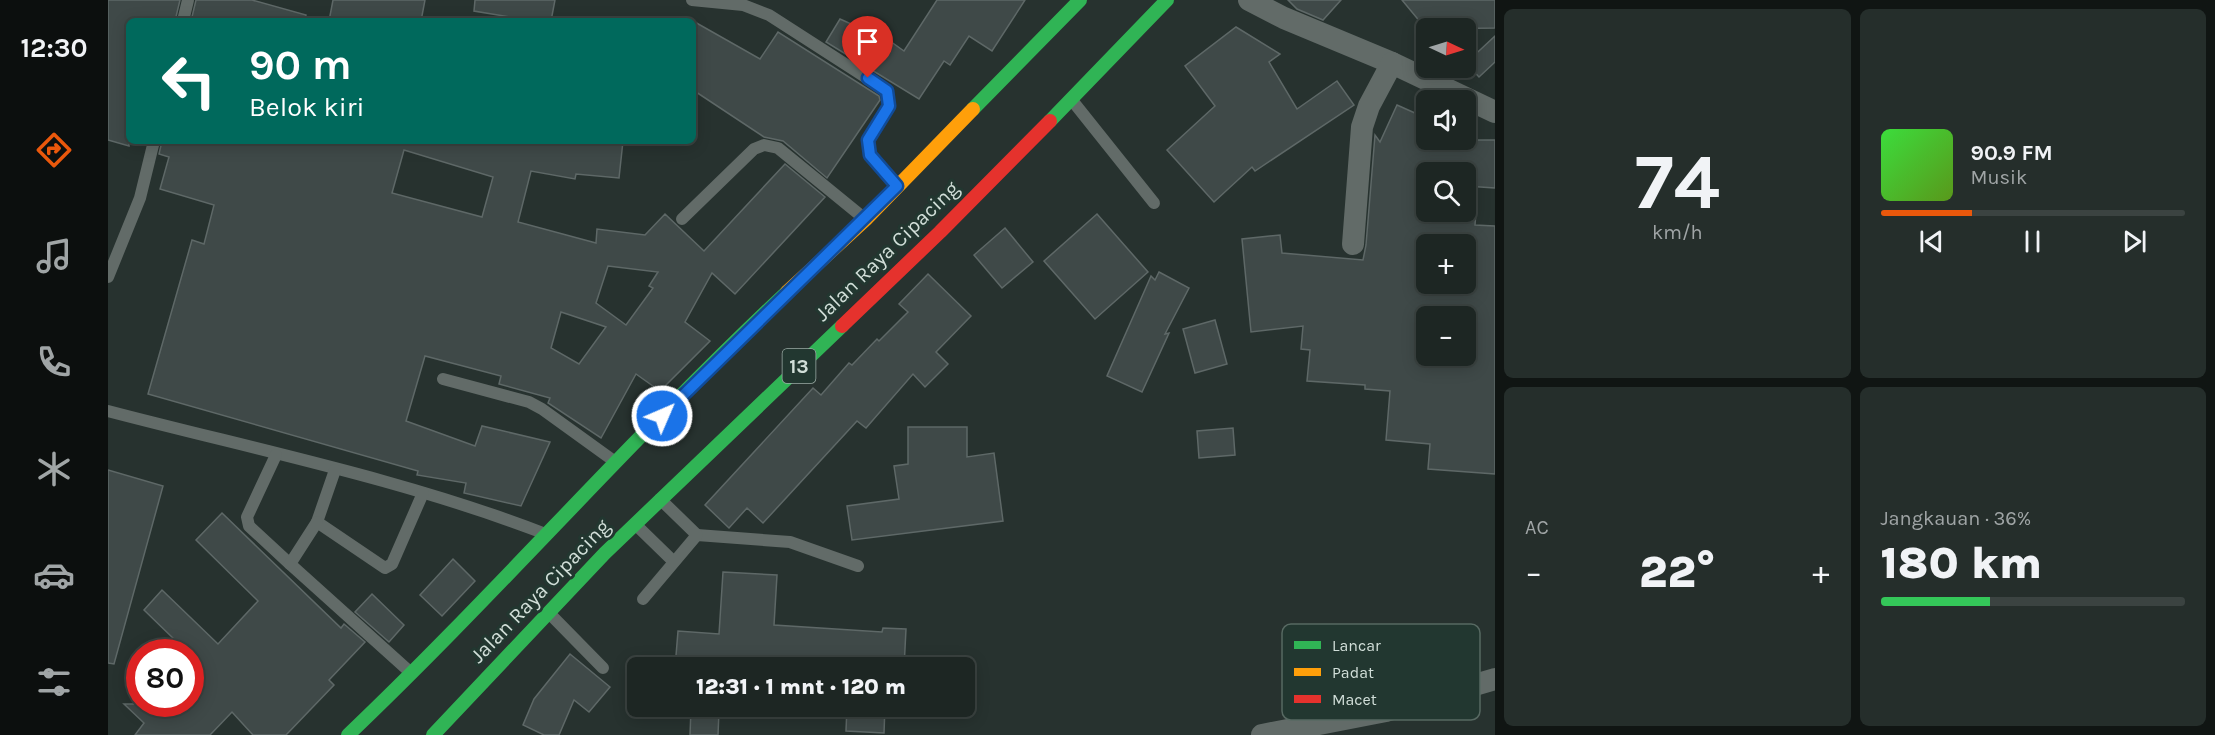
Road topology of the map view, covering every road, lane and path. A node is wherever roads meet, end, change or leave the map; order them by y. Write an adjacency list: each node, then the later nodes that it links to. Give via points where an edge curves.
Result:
1 (188, 0): 6 (lane)
2 (692, 0): 11 (lane, via 743,5 769,15 887,91 889,106 868,140 870,155)
3 (1080, 0): 11 (highway, Jalan Raya Cipacing)
4 (1167, 0): 8 (highway, Jalan Raya Cipacing / 13)
5 (1249, 0): 7 (street)
6 (184, 18)
7 (1392, 63): 9 (street); 15 (street, via 1362,127)
8 (1070, 98): 12 (lane); 23 (highway, Jalan Raya Cipacing / 13, via 910,261)
9 (1495, 112)
10 (153, 144): 16 (lane, via 140,198)
11 (897, 186): 14 (highway, Jalan Raya Cipacing)
12 (1154, 203)
13 (682, 219): 14 (lane, via 754,149 764,145 778,148)
14 (866, 219): 20 (highway, Jalan Raya Cipacing)
15 (1353, 244)
16 (108, 277)
17 (443, 380): 20 (lane, via 542,408)
18 (108, 411): 19 (lane)
19 (276, 455): 21 (lane); 29 (lane, via 247,517 249,526)
20 (615, 462): 26 (highway, Jalan Raya Cipacing)
21 (335, 470): 22 (lane); 24 (lane)
22 (423, 493): 24 (lane, via 389,567); 26 (lane)
23 (659, 498): 25 (highway, Jalan Raya Cipacing / 13); 27 (lane)
24 (317, 522): 29 (lane)
25 (635, 524): 28 (lane); 32 (highway, Jalan Raya Cipacing / 13)
26 (547, 535): 34 (highway, Jalan Raya Cipacing)
27 (697, 535): 28 (lane); 30 (lane, via 790,542)
28 (673, 561): 31 (lane)
29 (290, 564): 34 (lane)
30 (858, 566)
31 (644, 599)
32 (547, 610): 33 (lane); 39 (highway, Jalan Raya Cipacing / 13)
33 (603, 668)
34 (412, 674): 38 (highway, Jalan Raya Cipacing)
35 (1495, 679): 36 (street)
36 (1480, 683)
37 (1340, 720): 40 (street)
38 (348, 735)
39 (433, 735)
40 (1262, 735)

